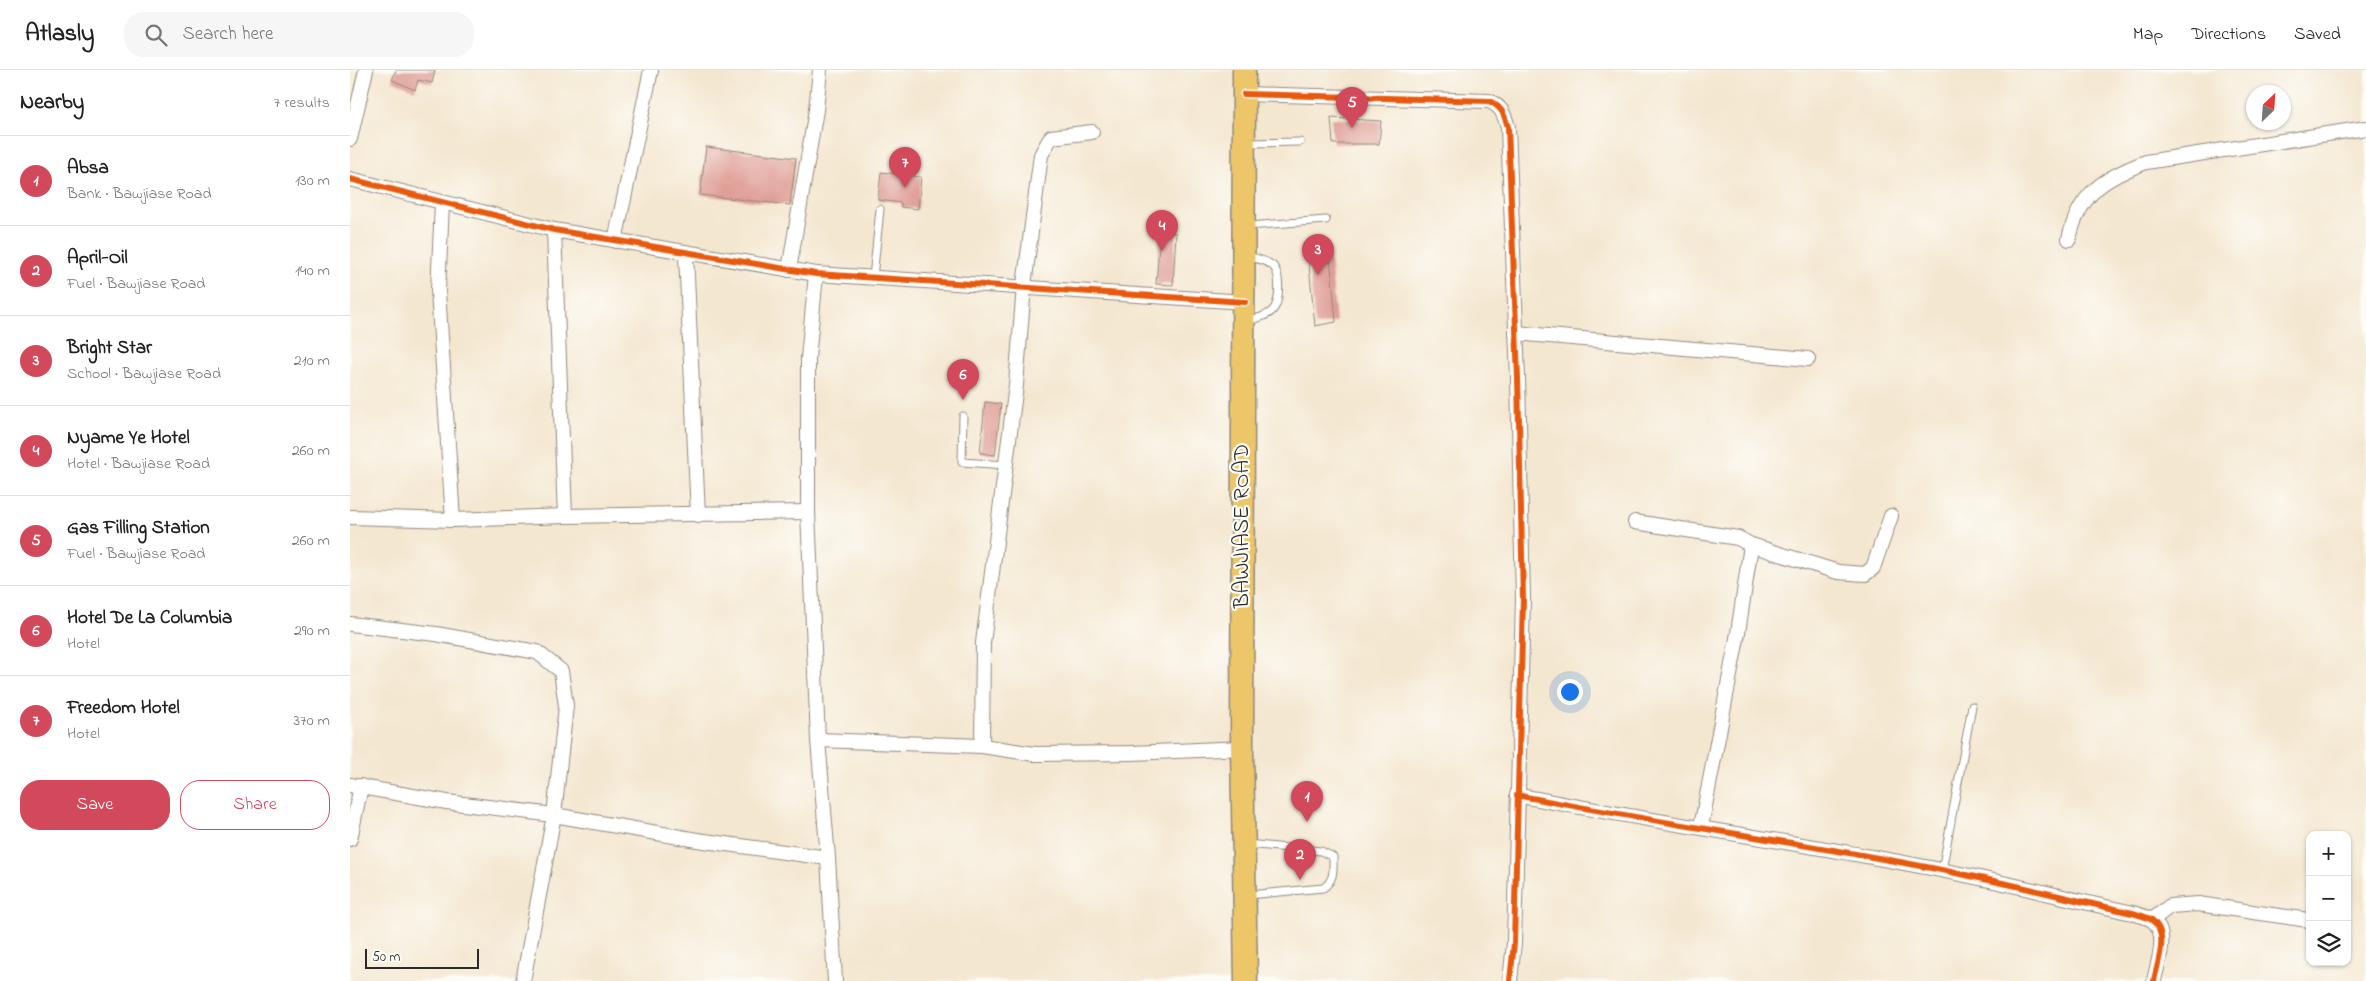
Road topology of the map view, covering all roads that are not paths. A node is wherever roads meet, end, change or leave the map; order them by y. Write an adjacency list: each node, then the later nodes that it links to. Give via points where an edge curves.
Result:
1 (366, 70): 8 (street)
2 (651, 70): 18 (street)
3 (820, 70): 21 (street)
4 (1244, 70): 5 (main road, BAWJIASE ROAD)
5 (1244, 94): 10 (main road, BAWJIASE ROAD); 26 (street, via 1489,101 1497,104 1508,127)
6 (2366, 128): 17 (street, via 2146,162 2116,173 2091,193 2074,218)
7 (1092, 132): 24 (street, via 1051,137 1045,145)
8 (350, 139)
9 (1300, 142): 10 (lane)
10 (1244, 143): 15 (main road, BAWJIASE ROAD)
11 (350, 179): 12 (street)
12 (442, 203): 16 (street); 35 (street, via 438,290)
13 (880, 209): 23 (lane)
14 (1326, 220): 15 (lane)
15 (1245, 226): 20 (main road, BAWJIASE ROAD)
16 (554, 230): 18 (street); 32 (street)
17 (2069, 240)
18 (615, 241): 19 (street)
19 (686, 254): 21 (street); 31 (street)
20 (1245, 255): 25 (main road, BAWJIASE ROAD); 25 (lane, via 1272,265 1278,281 1277,303 1273,310 1264,316)
21 (789, 270): 22 (street)
22 (816, 274): 23 (street); 30 (street, via 808,359)
23 (873, 278): 24 (street)
24 (1024, 286): 25 (street); 29 (street)
25 (1245, 312): 42 (main road, BAWJIASE ROAD)
26 (1516, 333): 27 (street); 44 (street, via 1523,599)
27 (1808, 359)
28 (963, 416): 29 (lane, via 962,462)
29 (1006, 465): 41 (street, via 984,643)
30 (808, 512): 31 (street); 40 (street)
31 (698, 515): 32 (street)
32 (565, 516): 35 (street)
33 (1891, 516): 37 (street, via 1873,568 1865,574 1838,572)
34 (350, 517): 35 (street)
35 (453, 520)
36 (1635, 522): 37 (street, via 1738,538)
37 (1751, 545): 46 (street, via 1738,633)
38 (350, 624): 45 (street, via 436,634 537,652 561,671 566,706)
39 (1972, 706): 50 (lane)
40 (818, 740): 41 (street); 49 (street)
41 (982, 746): 42 (street, via 1035,754)
42 (1242, 748): 48 (main road, BAWJIASE ROAD)
43 (355, 785): 45 (street, via 447,802); 47 (street)
44 (1517, 795): 46 (street); 57 (street, via 1514,943)
45 (554, 815): 49 (street, via 697,840); 54 (street)
46 (1701, 827): 50 (street)
47 (350, 839)
48 (1243, 844): 51 (main road, BAWJIASE ROAD); 51 (lane, via 1321,851 1333,857 1333,876 1330,884 1323,888)
49 (828, 858): 55 (street)
50 (1942, 871): 52 (street)
51 (1243, 895): 56 (main road, BAWJIASE ROAD)
52 (2152, 920): 53 (street, via 2170,906 2198,904); 58 (street, via 2162,942)
53 (2306, 920)
54 (523, 981)
55 (835, 981)
56 (1246, 981)
57 (1510, 981)
58 (2154, 981)

